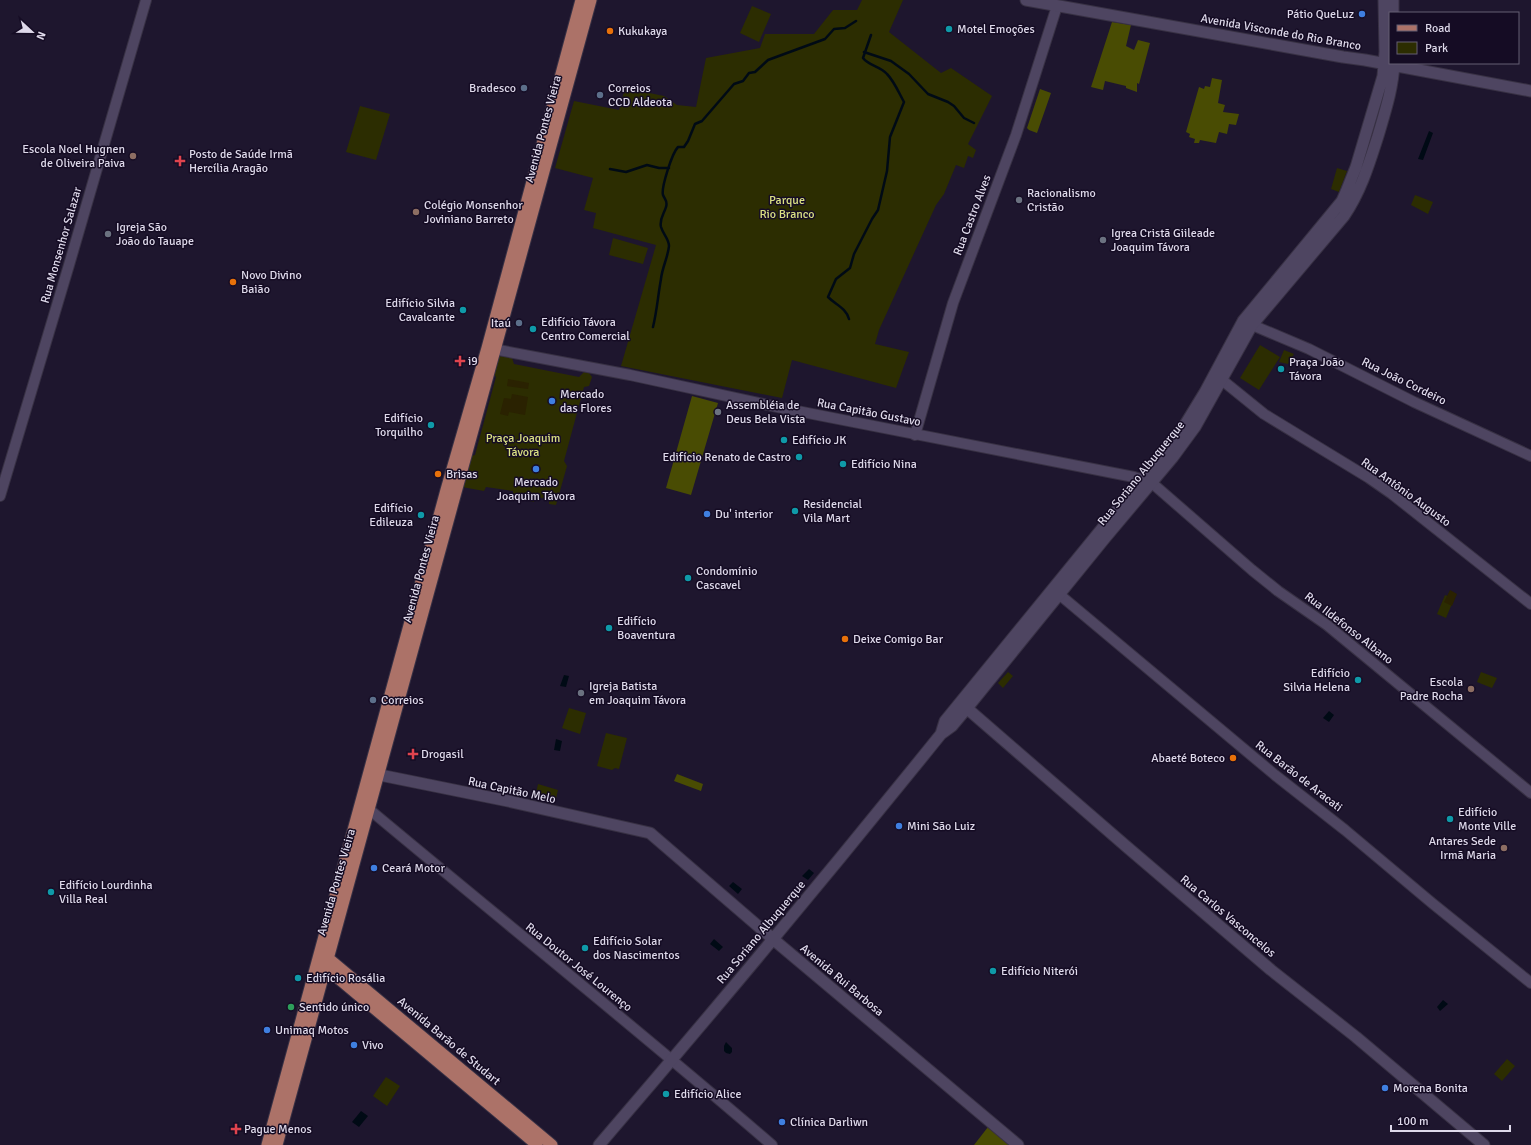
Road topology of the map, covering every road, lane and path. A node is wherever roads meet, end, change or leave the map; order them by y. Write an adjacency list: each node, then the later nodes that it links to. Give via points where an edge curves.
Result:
1 (146, 0): 20 (street, Rua Monsenhor Salazar)
2 (581, 0): 14 (main road, Avenida Pontes Vieira)
3 (592, 0): 14 (main road, Avenida Pontes Vieira)
4 (1026, 0): 7 (main road, Avenida Visconde do Rio Branco)
5 (1384, 0): 9 (main road, Rua Soriano Albuquerque)
6 (1393, 0): 8 (main road)
7 (1056, 6): 10 (main road, Avenida Visconde do Rio Branco); 17 (street, Rua Castro Alves, via 1016,135 953,303)
8 (1394, 12)
9 (1389, 53)
10 (1389, 64)
11 (1390, 64): 12 (main road, Avenida Visconde do Rio Branco); 13 (main road, Rua Soriano Albuquerque, via 1383,76 1339,214)
12 (1531, 91)
13 (1247, 323): 15 (main road, Rua Soriano Albuquerque); 16 (main road, Rua Soriano Albuquerque); 18 (street, Rua João Cordeiro, via 1309,349 1414,402)
14 (491, 348): 17 (street, Rua Capitão Gustavo); 24 (main road, Avenida Pontes Vieira, via 451,475)
15 (1222, 380): 16 (main road, Rua Soriano Albuquerque); 22 (street, Rua Antônio Augusto, via 1264,414 1392,494)
16 (1191, 424): 19 (main road, Rua Soriano Albuquerque, via 1173,457)
17 (915, 435): 19 (street, Rua Capitão Gustavo)
18 (1531, 456)
19 (1147, 481): 21 (main road, Rua Soriano Albuquerque); 25 (street, Rua Ildefonso Albano, via 1252,570 1332,630)
20 (0, 496)
21 (1056, 592): 23 (main road, Rua Soriano Albuquerque); 30 (street, Rua Barão de Aracati, via 1275,775 1346,830)
22 (1531, 604)
23 (964, 705): 28 (main road, Rua Soriano Albuquerque, via 952,726 941,734); 39 (main road, Rua Carlos Vasconcelos, via 1265,965 1356,1037)
24 (374, 774): 26 (main road, Avenida Pontes Vieira); 27 (main road, Rua Capitão Melo, via 508,801); 29 (main road, Avenida Pontes Vieira)
25 (1531, 793)
26 (370, 810): 29 (main road, Avenida Pontes Vieira); 31 (street, Rua Doutor José Lourenço)
27 (650, 834): 28 (main road, Avenida Rui Barbosa)
28 (773, 939): 31 (main road, Rua Soriano Albuquerque); 38 (main road, Avenida Rui Barbosa)
29 (324, 962): 32 (main road, Avenida Pontes Vieira); 33 (main road, Avenida Pontes Vieira); 34 (main road, Avenida Barão de Studart); 35 (main road, Avenida Barão de Studart)
30 (1531, 983)
31 (672, 1059): 36 (main road, Rua Soriano Albuquerque); 37 (street, Rua Doutor José Lourenço)
32 (267, 1145)
33 (277, 1145)
34 (537, 1145)
35 (552, 1145)
36 (599, 1145)
37 (772, 1145)
38 (1018, 1145)
39 (1484, 1145)

